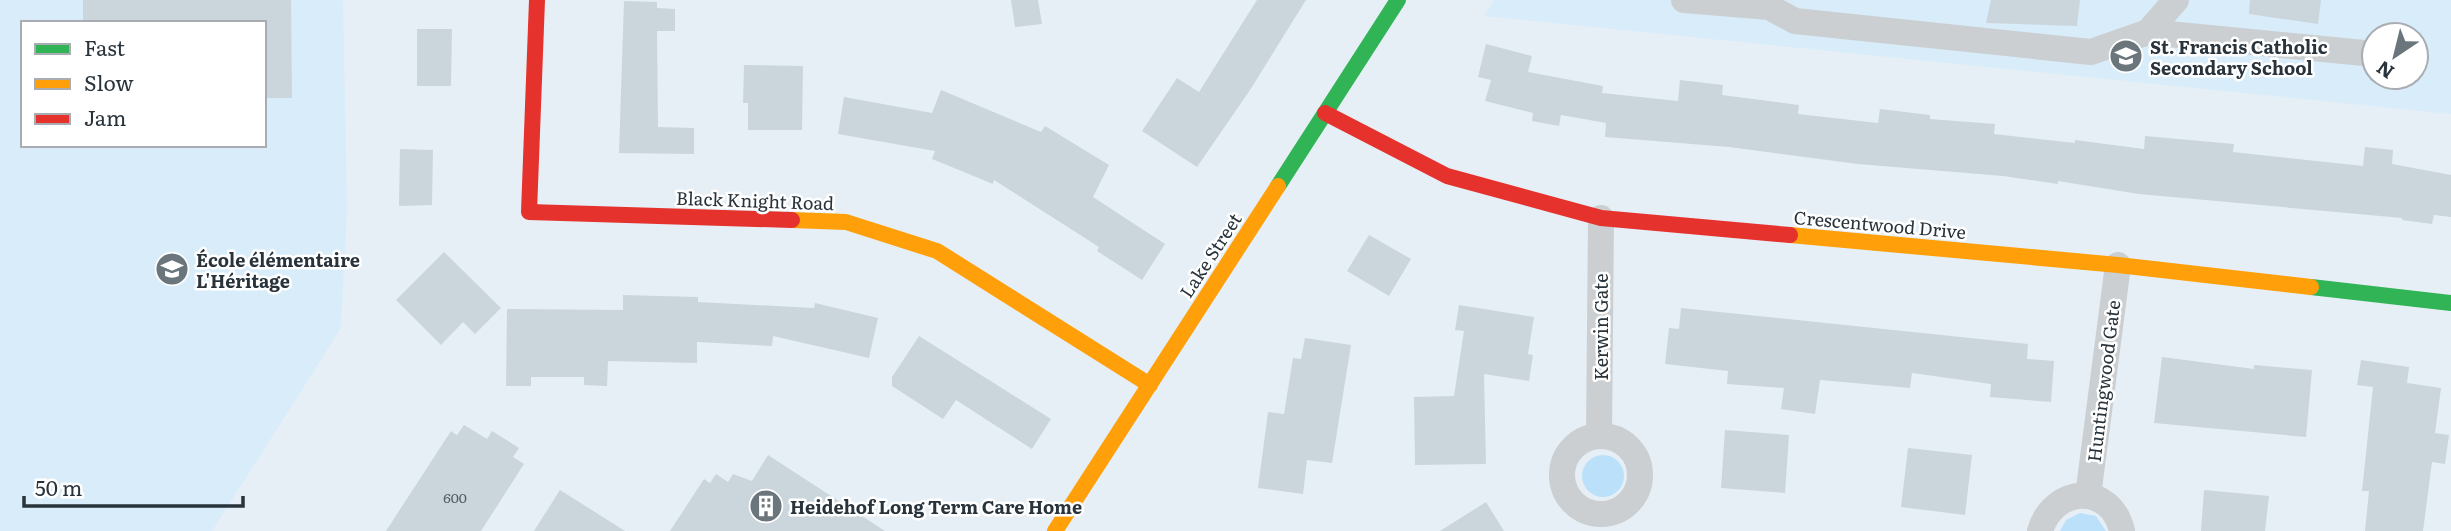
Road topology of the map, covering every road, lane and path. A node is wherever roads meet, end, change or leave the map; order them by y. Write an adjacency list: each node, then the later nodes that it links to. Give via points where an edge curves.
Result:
1 (537, 0): 12 (street, Black Knight Road, via 529,212 846,222 937,251)
2 (1398, 0): 8 (street, Lake Street)
3 (1684, 0): 5 (street)
4 (2176, 0): 6 (street)
5 (1769, 4): 6 (street, via 1795,21 2091,52)
6 (2148, 32): 7 (street)
7 (2360, 53)
8 (1325, 113): 9 (street, Crescentwood Drive, via 1447,176); 12 (street, Lake Street)
9 (1601, 218): 10 (street, Crescentwood Drive); 13 (street, Kerwin Gate)
10 (2118, 265): 11 (street, Crescentwood Drive); 14 (street, Huntingwood Gate)
11 (2451, 303)
12 (1150, 385): 15 (street, Lake Street)
13 (1599, 436)
14 (2088, 496): 16 (street, via 2062,500 2052,508); 17 (street, via 2112,509)
15 (1055, 531)
16 (2040, 531)
17 (2122, 531)

